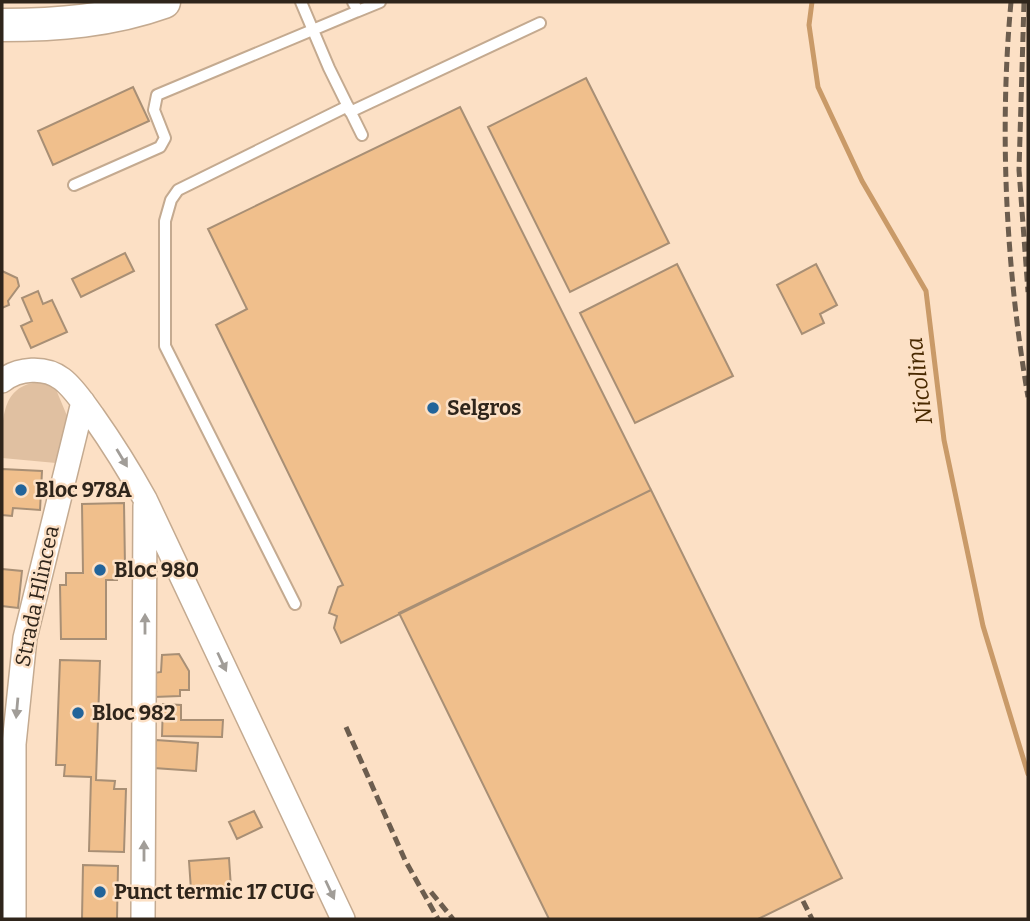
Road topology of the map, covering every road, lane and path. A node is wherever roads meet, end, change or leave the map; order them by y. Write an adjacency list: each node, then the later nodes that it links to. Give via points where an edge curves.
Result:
1 (71, 2): 5 (main road)
2 (164, 2): 7 (main road)
3 (301, 2): 10 (lane)
4 (380, 2): 6 (lane)
5 (2, 5)
6 (355, 7): 10 (lane)
7 (125, 8): 9 (main road, via 68,23)
8 (540, 23): 11 (lane)
9 (2, 24)
10 (313, 30): 11 (lane); 13 (lane, via 157,95 153,110 165,138 160,147)
11 (349, 109): 12 (lane); 17 (lane, via 178,190 165,221 165,346)
12 (362, 135)
13 (74, 186)
14 (2, 382): 15 (street, via 28,370 46,370 63,379)
15 (83, 402): 16 (street, one-way to 16); 18 (street, Strada Hlincea, one-way to 18, via 25,638 14,744)
16 (145, 499): 19 (street, one-way to 16); 20 (street, one-way to 20)
17 (295, 604)
18 (14, 919)
19 (143, 919)
20 (344, 919)

